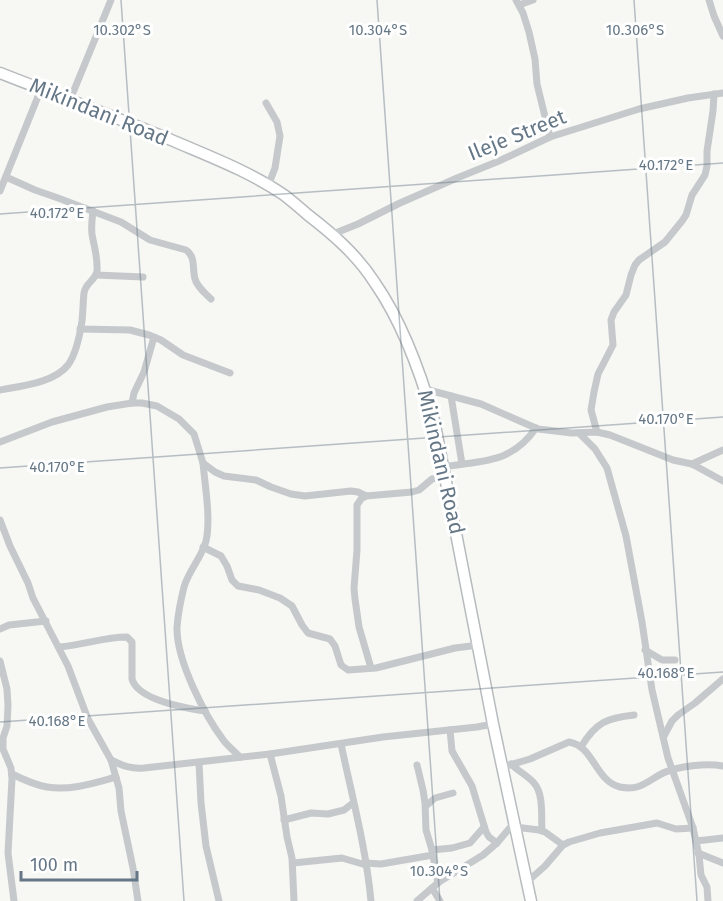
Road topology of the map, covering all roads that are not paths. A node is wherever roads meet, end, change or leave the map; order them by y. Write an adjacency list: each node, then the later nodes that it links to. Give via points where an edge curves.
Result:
1 (111, 0): 10 (street)
2 (532, 0): 4 (street)
3 (709, 0): 5 (street)
4 (517, 2): 12 (street, via 531,37)
5 (722, 31)
6 (0, 73): 7 (highway, Mikindani Road)
7 (41, 89): 10 (highway, Mikindani Road); 13 (street)
8 (723, 93): 9 (street, Ileje Street)
9 (714, 94): 12 (street, Ileje Street, via 639,109); 29 (street, via 705,175 682,221 665,242 635,265 626,296 611,320 613,345 598,374 591,410)
10 (70, 100): 14 (highway, Mikindani Road, via 211,157)
11 (266, 103): 14 (street, via 280,136)
12 (550, 136): 17 (street, Ileje Street)
13 (6, 177): 15 (street); 16 (street)
14 (268, 186): 17 (highway, Mikindani Road)
15 (0, 191)
16 (93, 211): 18 (street); 20 (street, via 150,240 186,250 193,258 195,281)
17 (333, 234): 24 (highway, Mikindani Road, via 381,292 397,319)
18 (96, 275): 19 (street); 21 (street, via 84,290)
19 (143, 277)
20 (211, 299)
21 (80, 329): 22 (street, via 130,330); 25 (street, via 68,365 39,382)
22 (154, 337): 23 (street, via 183,355); 27 (street)
23 (230, 373)
24 (426, 389): 26 (street); 36 (highway, Mikindani Road)
25 (0, 390)
26 (451, 396): 28 (street, via 481,404); 34 (street)
27 (132, 403): 31 (street, via 52,422); 33 (street, via 158,406 179,419 194,434)
28 (536, 428): 30 (street); 34 (street, via 526,442 508,455)
29 (597, 432): 30 (street); 35 (street)
30 (579, 433): 45 (street, via 607,468 626,536)
31 (0, 442)
32 (723, 450): 35 (street)
33 (203, 463): 38 (street, via 224,476 256,480 291,494 351,491); 40 (street, via 208,526)
34 (462, 464): 36 (street)
35 (692, 464): 37 (street)
36 (445, 472): 38 (street, via 419,490); 43 (highway, Mikindani Road)
37 (723, 482)
38 (366, 496): 48 (street, via 357,505 354,588)
39 (0, 520): 41 (street)
40 (203, 547): 48 (street, via 221,556 238,586 259,590 292,606 305,630 330,639 345,668); 50 (street, via 188,577 177,628 185,669)
41 (46, 621): 42 (street); 44 (street)
42 (0, 628)
43 (479, 645): 48 (street); 52 (highway, Mikindani Road)
44 (60, 647): 50 (street, via 128,637 132,642 133,685 138,690); 60 (street, via 88,719)
45 (645, 650): 46 (street, via 662,660); 54 (street)
46 (675, 660)
47 (0, 661): 55 (street, via 8,706)
48 (371, 668)
49 (723, 679): 54 (street, via 678,714)
50 (205, 711): 59 (street)
51 (634, 715): 57 (street, via 605,721)
52 (493, 724): 53 (street); 63 (highway, Mikindani Road)
53 (450, 730): 56 (street); 73 (street, via 452,751 472,786)
54 (664, 736): 65 (street)
55 (1, 744): 66 (street)
56 (341, 744): 58 (street); 69 (street)
57 (581, 747): 63 (street, via 569,742); 65 (street, via 604,777 619,786 642,786)
58 (270, 754): 59 (street); 71 (street)
59 (240, 758): 61 (street)
60 (111, 760): 61 (street, via 135,769); 67 (street)
61 (199, 763): 91 (street, via 206,846)
62 (417, 765): 70 (street)
63 (507, 766): 72 (highway, Mikindani Road); 75 (street, via 538,788)
64 (723, 766): 65 (street, via 708,764)
65 (673, 770): 74 (street)
66 (12, 774): 67 (street, via 55,788); 79 (street)
67 (116, 777): 90 (street)
68 (453, 793): 70 (street, via 435,798)
69 (353, 802): 71 (street, via 344,810); 86 (street)
70 (426, 806): 82 (street, via 426,830)
71 (284, 820): 84 (street)
72 (514, 825): 75 (street); 78 (street); 87 (highway, Mikindani Road)
73 (484, 827): 78 (street); 82 (street, via 470,843)
74 (693, 828): 77 (street); 80 (street, via 676,829 657,823 600,833)
75 (542, 831): 80 (street)
76 (723, 838): 77 (street)
77 (696, 840): 83 (street)
78 (497, 843): 88 (street)
79 (9, 844): 81 (street); 89 (street)
80 (563, 845): 87 (street)
81 (0, 848)
82 (433, 853): 86 (street); 88 (street)
83 (698, 853): 85 (street); 97 (street)
84 (293, 863): 86 (street, via 342,858); 92 (street)
85 (723, 863)
86 (366, 864): 93 (street)
87 (527, 882): 96 (highway, Mikindani Road)
88 (435, 886): 94 (street); 95 (street)
89 (14, 901)
90 (138, 901)
91 (219, 901)
92 (294, 901)
93 (371, 901)
94 (417, 901)
95 (440, 901)
96 (531, 901)
97 (708, 901)

